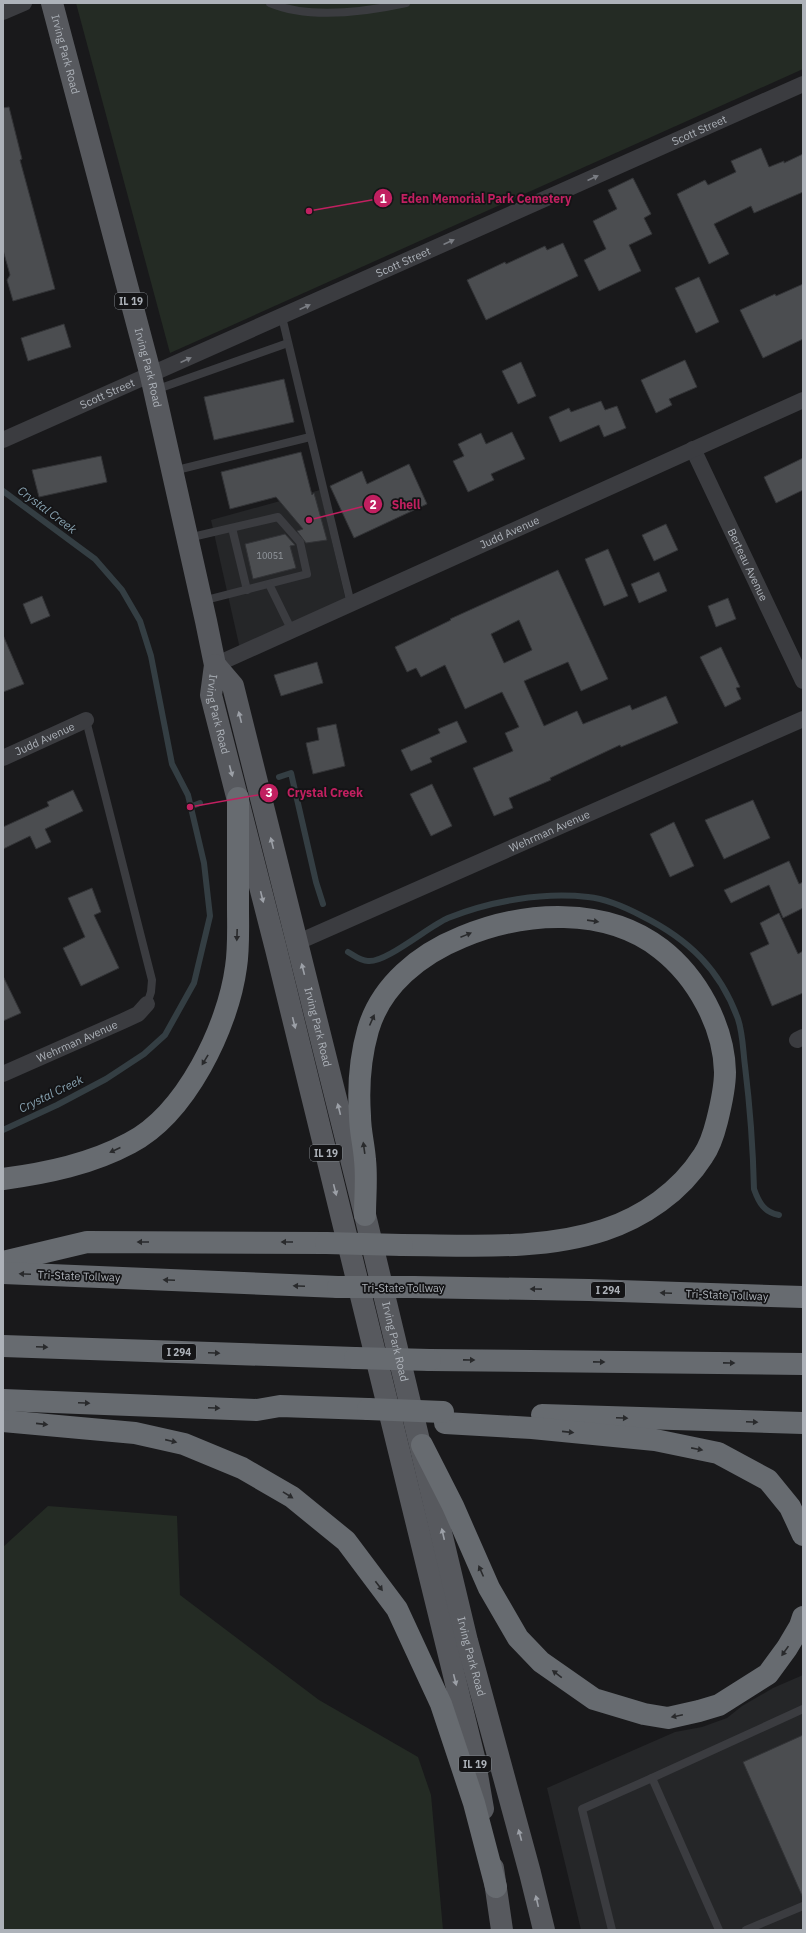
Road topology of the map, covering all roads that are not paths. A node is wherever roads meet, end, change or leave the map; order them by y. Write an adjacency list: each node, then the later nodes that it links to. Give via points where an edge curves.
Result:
1 (24, 3): 5 (street)
2 (52, 3): 9 (main road, Irving Park Road / IL 19)
3 (270, 3): 4 (lane, via 279,7 314,12 349,13)
4 (406, 3)
5 (3, 12)
6 (803, 84): 7 (street, Scott Street, one-way to 6)
7 (282, 317): 8 (lane); 9 (street, Scott Street, one-way to 7)
8 (288, 343): 9 (lane); 11 (lane)
9 (152, 383): 12 (street, Scott Street); 14 (main road, Irving Park Road / IL 19)
10 (803, 400): 13 (street, Judd Avenue)
11 (310, 437): 14 (lane); 20 (lane)
12 (3, 440)
13 (693, 448): 20 (street, Judd Avenue); 23 (street, Berteau Avenue)
14 (172, 471): 16 (main road, Irving Park Road / IL 19)
15 (232, 528): 16 (lane); 17 (lane, via 278,517 300,542 307,574); 18 (lane)
16 (187, 538): 19 (main road, Irving Park Road / IL 19)
17 (268, 584): 18 (lane); 21 (lane)
18 (247, 590): 19 (lane)
19 (202, 601): 22 (main road, Irving Park Road / IL 19)
20 (351, 604): 21 (street, Judd Avenue)
21 (292, 631): 22 (street, Judd Avenue)
22 (215, 665): 27 (main road, Irving Park Road / IL 19, one-way to 27, via 211,695); 28 (main road, Irving Park Road / IL 19, one-way to 22, via 232,686)
23 (803, 681)
24 (803, 719): 28 (street, Wehrman Avenue)
25 (86, 720): 26 (street, Judd Avenue); 29 (lane, via 152,980)
26 (3, 758)
27 (238, 798): 31 (highway, one-way to 31, via 236,967 229,1003 207,1056 190,1084 170,1110 146,1133 131,1143 104,1156 54,1170); 47 (main road, Irving Park Road / IL 19, one-way to 47, via 474,1757)
28 (296, 943): 32 (main road, Irving Park Road / IL 19, one-way to 28)
29 (147, 1004): 30 (street, Wehrman Avenue, via 138,1014)
30 (3, 1074)
31 (3, 1179)
32 (365, 1215): 33 (highway, one-way to 33, bridge, via 365,1160 359,1081 363,1052 369,1028 389,988 422,959 471,933 508,922 547,917 598,922 618,927 643,938 670,957 685,973 698,992 719,1035 725,1072 720,1112 703,1156 685,1178 657,1204 635,1217 604,1230 577,1237 521,1244 87,1242); 42 (main road, Irving Park Road / IL 19)
33 (3, 1262)
34 (3, 1273): 35 (highway, Tri-State Tollway / I 294, one-way to 34, bridge, via 589,1290 338,1287)
35 (803, 1297)
36 (3, 1346): 37 (highway, I 294, one-way to 37, bridge, via 430,1360)
37 (803, 1364)
38 (3, 1400): 39 (highway, one-way to 39, bridge, via 257,1410 280,1406)
39 (444, 1417): 41 (highway, one-way to 41); 43 (highway, one-way to 43, via 655,1440 718,1453 768,1480 790,1507)
40 (3, 1421): 47 (highway, one-way to 47, via 135,1433 184,1444 242,1468 292,1497 346,1541 397,1609 441,1704 474,1802)
41 (803, 1423)
42 (422, 1445): 44 (highway, one-way to 42, via 787,1648 768,1674 719,1705 668,1718 644,1714 594,1698 541,1662 518,1638 488,1588 453,1506); 50 (main road, Irving Park Road / IL 19, one-way to 42, via 467,1640)
43 (803, 1535)
44 (803, 1617)
45 (803, 1709): 46 (lane)
46 (652, 1778): 51 (lane, via 582,1809); 52 (lane)
47 (496, 1887): 49 (main road, Irving Park Road / IL 19)
48 (803, 1906): 53 (lane)
49 (502, 1930)
50 (544, 1930)
51 (612, 1930)
52 (719, 1930)
53 (746, 1930)

